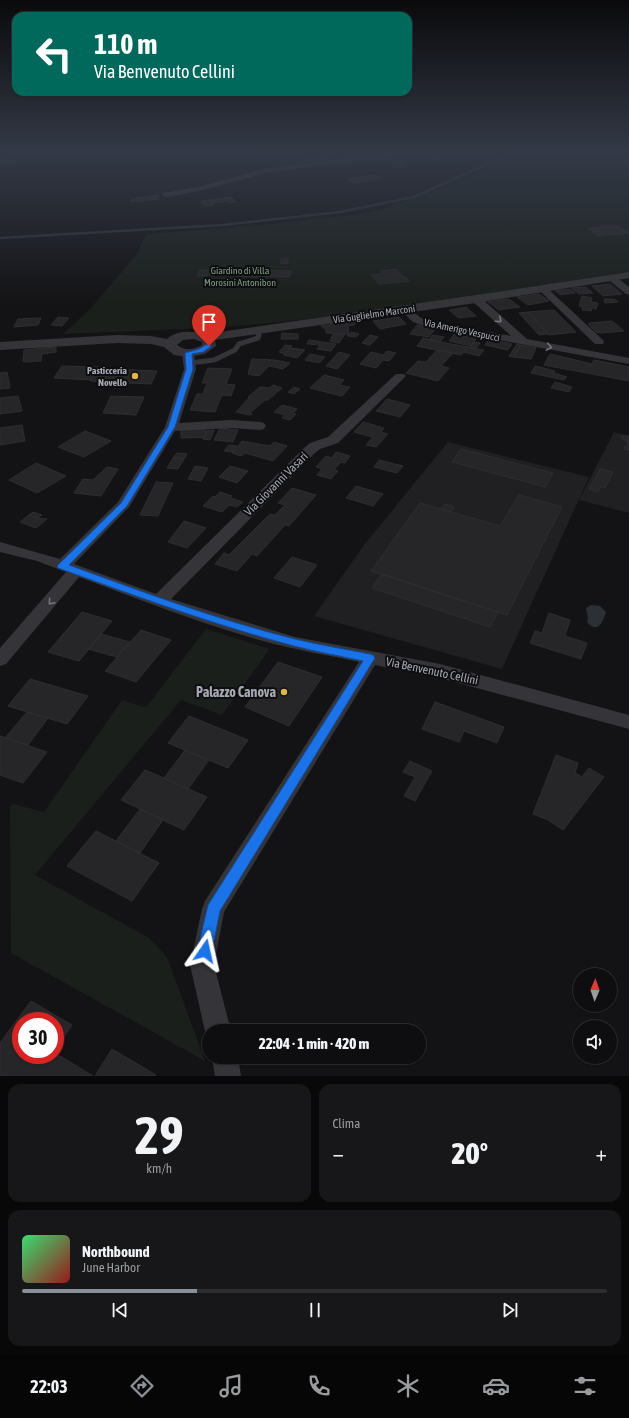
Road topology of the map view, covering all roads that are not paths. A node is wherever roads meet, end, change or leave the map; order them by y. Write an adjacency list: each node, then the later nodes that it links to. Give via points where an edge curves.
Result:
1 (629, 275): 2 (street, Via Guglielmo Marconi)
2 (616, 281): 3 (street, Via Guglielmo Marconi); 4 (street)
3 (543, 289): 5 (street, Via Guglielmo Marconi); 10 (street)
4 (629, 292)
5 (476, 299): 6 (street, Via Guglielmo Marconi); 9 (street, Via Amerigo Vespucci, one-way to 9)
6 (405, 310): 7 (street, Via Guglielmo Marconi); 9 (street, Via Amerigo Vespucci, via 417,320 428,324)
7 (255, 330): 8 (street, Via Guglielmo Marconi); 13 (lane, via 258,338 239,344 235,350 214,360)
8 (205, 338): 11 (street, Via Guglielmo Marconi, via 194,335 182,336); 13 (street, via 210,343 206,348)
9 (523, 342): 14 (street, Via Amerigo Vespucci, one-way to 14)
10 (599, 342)
11 (170, 344): 12 (street, via 151,340 117,339); 13 (street, via 176,351)
12 (0, 346)
13 (189, 358): 17 (street, via 187,381)
14 (629, 361)
15 (400, 376): 20 (street, Via Giovanni Vasari, via 333,440 315,446 309,451)
16 (260, 426): 17 (street, via 230,424)
17 (172, 427): 19 (street, via 124,504 71,558)
18 (0, 547): 19 (street, Via Benvenuto Cellini, via 42,558)
19 (68, 569): 20 (street, Via Benvenuto Cellini); 22 (street, one-way to 22)
20 (159, 601): 21 (street, Via Benvenuto Cellini, via 288,641)
21 (370, 658): 23 (street, Via Benvenuto Cellini, via 448,673); 24 (street, via 213,909 202,965)
22 (0, 660)
23 (629, 722)
24 (216, 1024)
25 (226, 1064): 26 (street)
26 (228, 1076)

